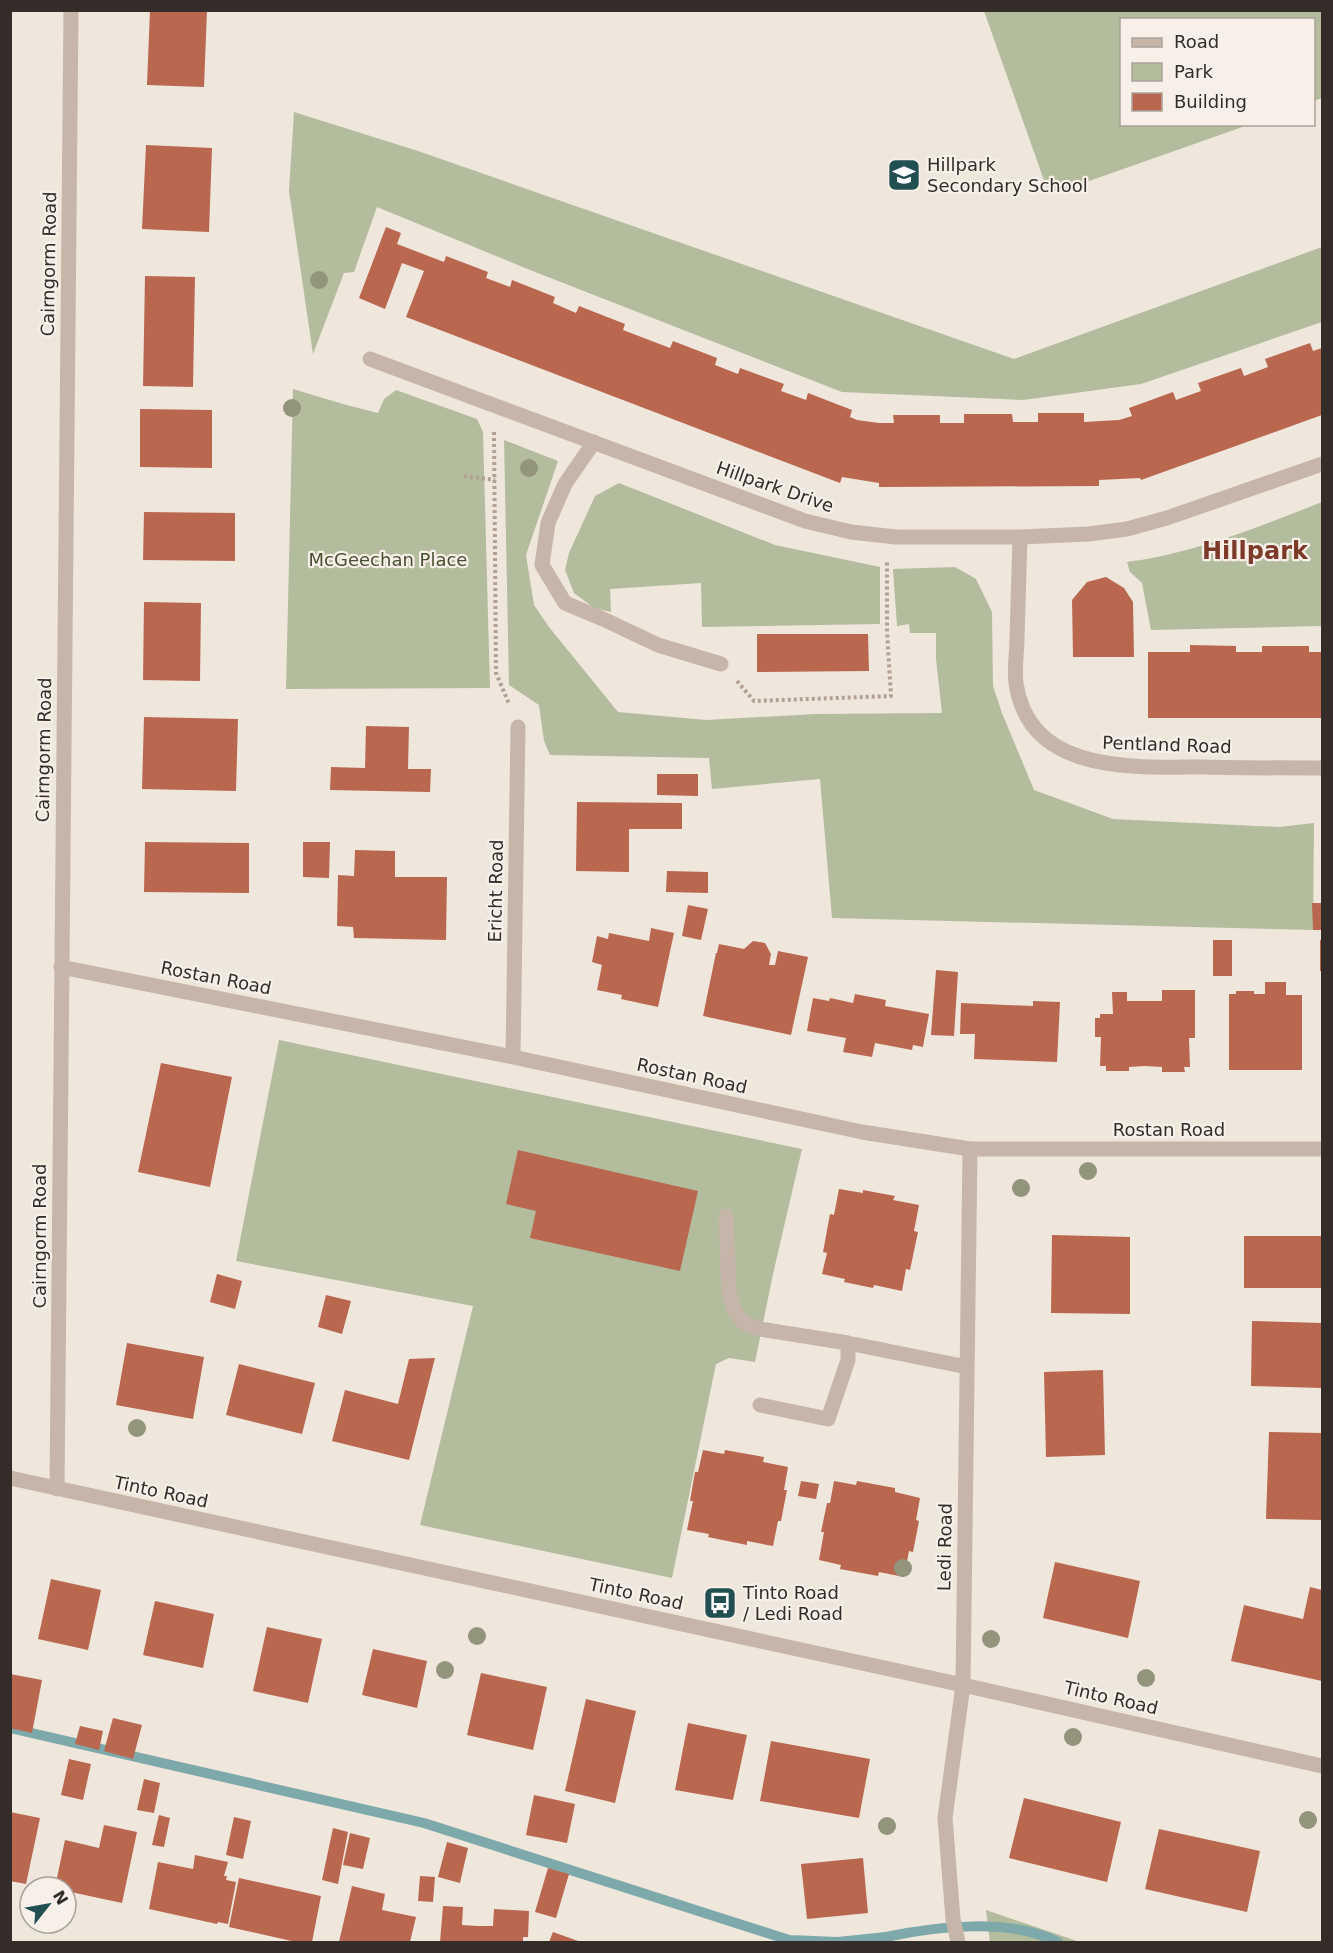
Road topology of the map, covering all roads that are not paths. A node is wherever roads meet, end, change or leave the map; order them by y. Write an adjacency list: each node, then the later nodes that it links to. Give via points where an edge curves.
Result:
1 (71, 10): 9 (street, Cairngorm Road)
2 (370, 359): 3 (street, Hillpark Drive)
3 (594, 442): 5 (street, Hillpark Drive, via 805,521 851,532); 6 (street, via 565,484 548,523 542,565 565,603 658,645)
4 (1323, 464): 5 (street, Hillpark Drive, via 1127,529)
5 (1020, 537): 8 (street, Pentland Road, via 1016,683 1024,712 1050,742 1093,762 1128,767)
6 (722, 664)
7 (518, 727): 10 (street, Ericht Road)
8 (1323, 768)
9 (62, 967): 10 (street, Rostan Road); 18 (street, Cairngorm Road)
10 (513, 1057): 11 (street, Rostan Road, via 862,1132)
11 (970, 1149): 12 (street, Rostan Road); 15 (street, Ledi Road)
12 (1323, 1149)
13 (726, 1216): 14 (street, via 729,1292 735,1312 744,1323)
14 (848, 1344): 15 (street); 16 (street, via 848,1360 828,1419)
15 (967, 1368): 19 (street, Ledi Road)
16 (760, 1405)
17 (10, 1478): 18 (street, Tinto Road)
18 (57, 1489): 19 (street, Tinto Road)
19 (963, 1685): 20 (street, Tinto Road); 21 (street, Ledi Road, via 945,1818)
20 (1323, 1766)
21 (958, 1942)

